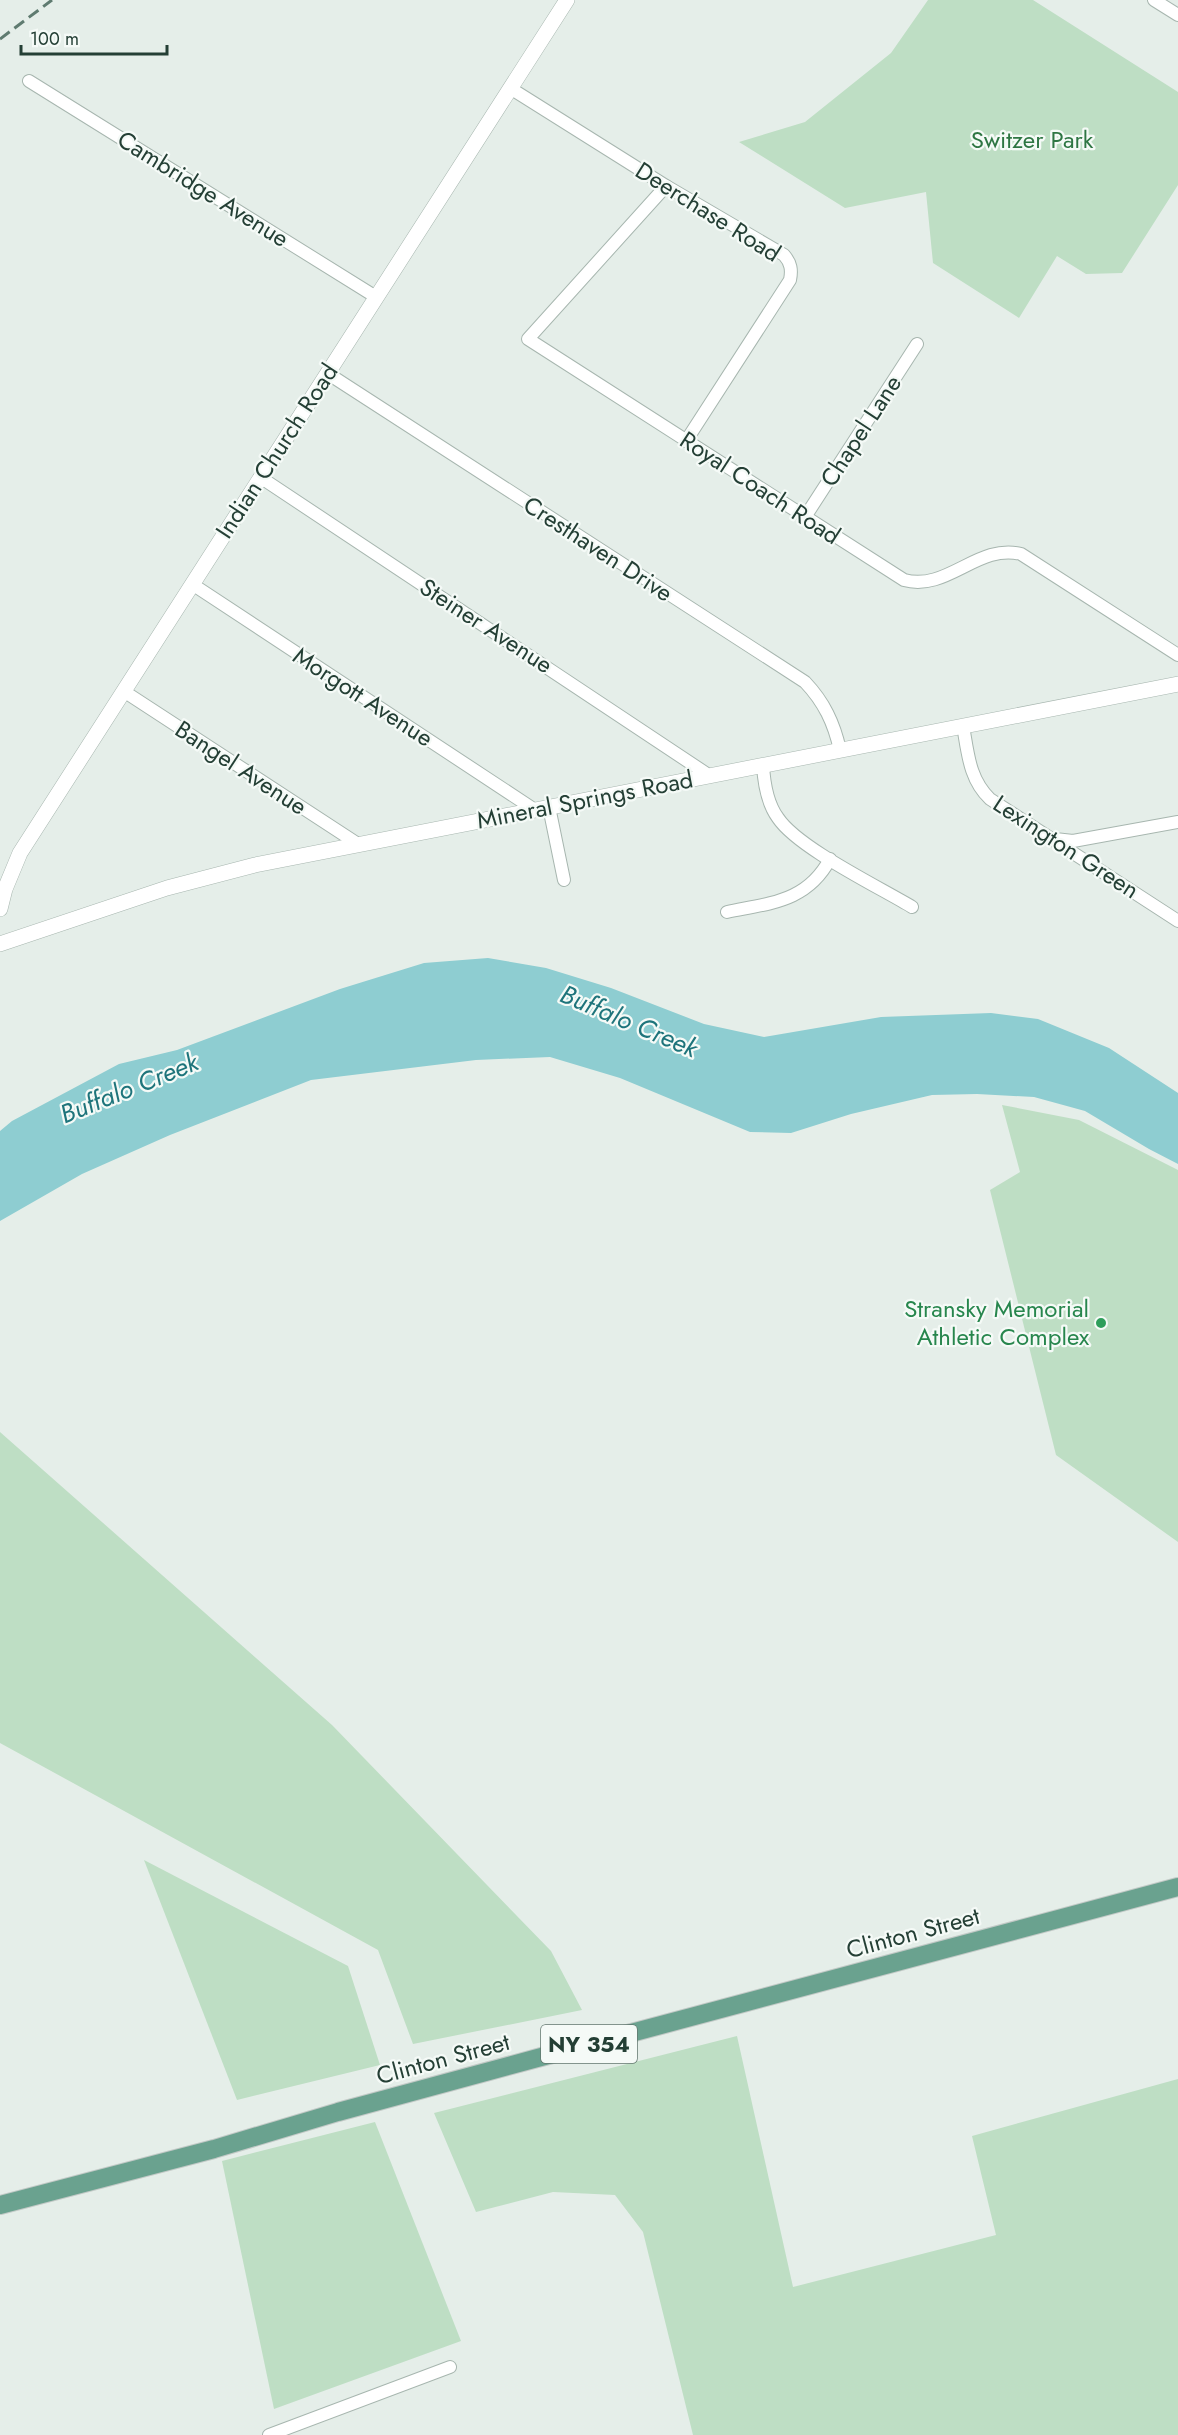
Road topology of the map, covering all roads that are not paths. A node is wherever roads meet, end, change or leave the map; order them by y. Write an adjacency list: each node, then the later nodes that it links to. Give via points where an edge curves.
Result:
1 (567, 0): 5 (street, Indian Church Road)
2 (1154, 0): 3 (street)
3 (1178, 15)
4 (29, 81): 7 (street, Cambridge Avenue)
5 (510, 88): 6 (street, Deerchase Road); 7 (street, Indian Church Road)
6 (666, 186): 10 (street, Deerchase Road, via 784,255 791,267 790,280); 10 (street, Royal Coach Road, via 528,339)
7 (376, 297): 9 (street, Indian Church Road)
8 (917, 344): 12 (street, Chapel Lane)
9 (327, 373): 11 (street, Indian Church Road); 18 (street, Cresthaven Drive, via 805,682 831,718)
10 (686, 441): 12 (street, Royal Coach Road)
11 (260, 477): 13 (street, Indian Church Road); 20 (street, Steiner Avenue)
12 (805, 517): 14 (street, Royal Coach Road, via 904,580 915,583 945,576 998,552 1021,554)
13 (192, 584): 16 (street, Indian Church Road); 21 (street, Morgott Avenue)
14 (1178, 655)
15 (1178, 684): 17 (street, Mineral Springs Road)
16 (125, 692): 24 (street, Bangel Avenue); 28 (street, Indian Church Road, via 20,853)
17 (963, 726): 18 (street, Mineral Springs Road); 23 (street, Lexington Green, via 972,773 982,791)
18 (840, 750): 19 (street, Mineral Springs Road)
19 (763, 765): 20 (street, Mineral Springs Road); 25 (street, via 765,789 777,818 796,837)
20 (711, 776): 21 (street, Mineral Springs Road)
21 (542, 808): 24 (street, Mineral Springs Road); 26 (street)
22 (1178, 822): 23 (street, via 1073,841)
23 (1048, 836): 30 (street, Lexington Green)
24 (358, 844): 31 (street, Mineral Springs Road, via 208,876)
25 (830, 859): 27 (street); 29 (street, via 814,881 794,896)
26 (564, 880)
27 (912, 907)
28 (0, 909)
29 (727, 912)
30 (1178, 921)
31 (0, 944)
32 (1178, 1887): 33 (main road, Clinton Street / NY 354)
33 (0, 2205)
34 (450, 2367): 35 (street)
35 (269, 2435)

